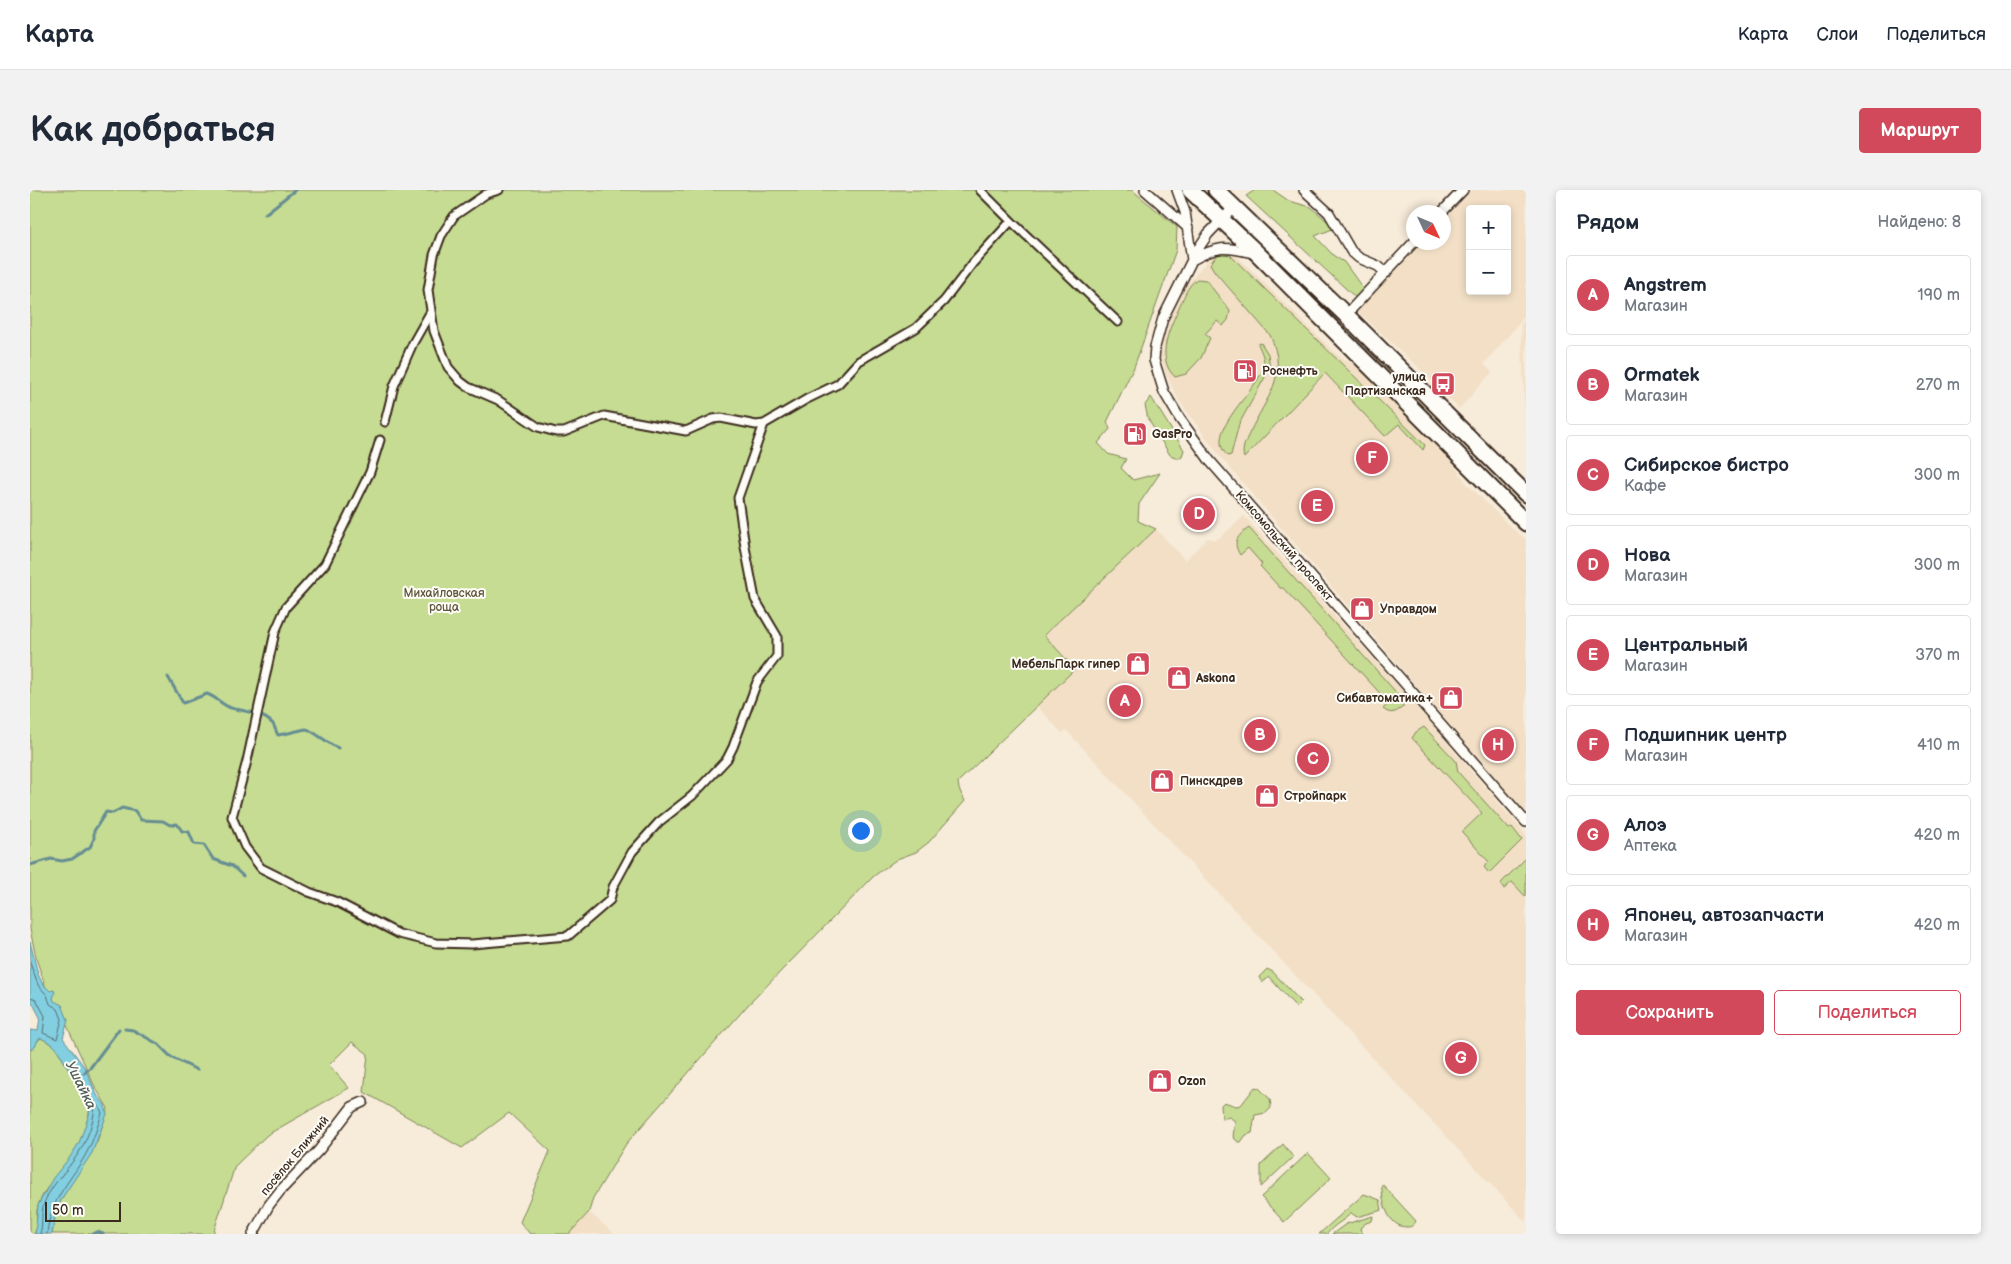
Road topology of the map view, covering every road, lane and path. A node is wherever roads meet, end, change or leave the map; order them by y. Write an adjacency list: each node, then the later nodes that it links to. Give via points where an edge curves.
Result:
1 (499, 190): 18 (street, via 486,194 454,216 441,236 428,290)
2 (980, 190): 11 (street)
3 (1145, 190): 13 (street)
4 (1177, 190): 13 (street)
5 (1190, 190): 12 (main road)
6 (1216, 190): 10 (main road)
7 (1304, 190): 17 (street, via 1329,213 1351,251)
8 (1463, 190): 9 (street)
9 (1449, 205)
10 (1234, 207): 12 (street, Комсомольский проспект); 19 (main road)
11 (1011, 220): 20 (street); 22 (street, via 944,301 916,328 859,361 838,384)
12 (1221, 220): 15 (main road); 16 (street, Комсомольский проспект, via 1204,239)
13 (1188, 228): 16 (street)
14 (1407, 250): 17 (street)
15 (1256, 254): 16 (street, via 1222,248); 25 (main road)
16 (1192, 260): 26 (street, Комсомольский проспект, via 1163,318 1154,347 1159,380 1180,420 1222,475)
17 (1386, 273): 19 (street)
18 (430, 313): 21 (street, via 394,386); 22 (street, via 448,367 460,381 547,430 564,432 604,416 686,432 721,418)
19 (1346, 315): 24 (main road)
20 (1118, 322)
21 (385, 422)
22 (764, 424): 23 (street, via 738,498 755,599 777,636 777,656 757,682 727,759 692,796 659,822 632,852 613,887 610,900 568,936 472,944 436,943 400,934 261,868 245,847 232,817 248,760 275,632 286,607 325,564 370,472)
23 (380, 440)
24 (1526, 494)
25 (1526, 523)
26 (1526, 822)
27 (362, 1102): 28 (street, посёлок Ближний, via 352,1107 319,1150 280,1191)
28 (253, 1234)

